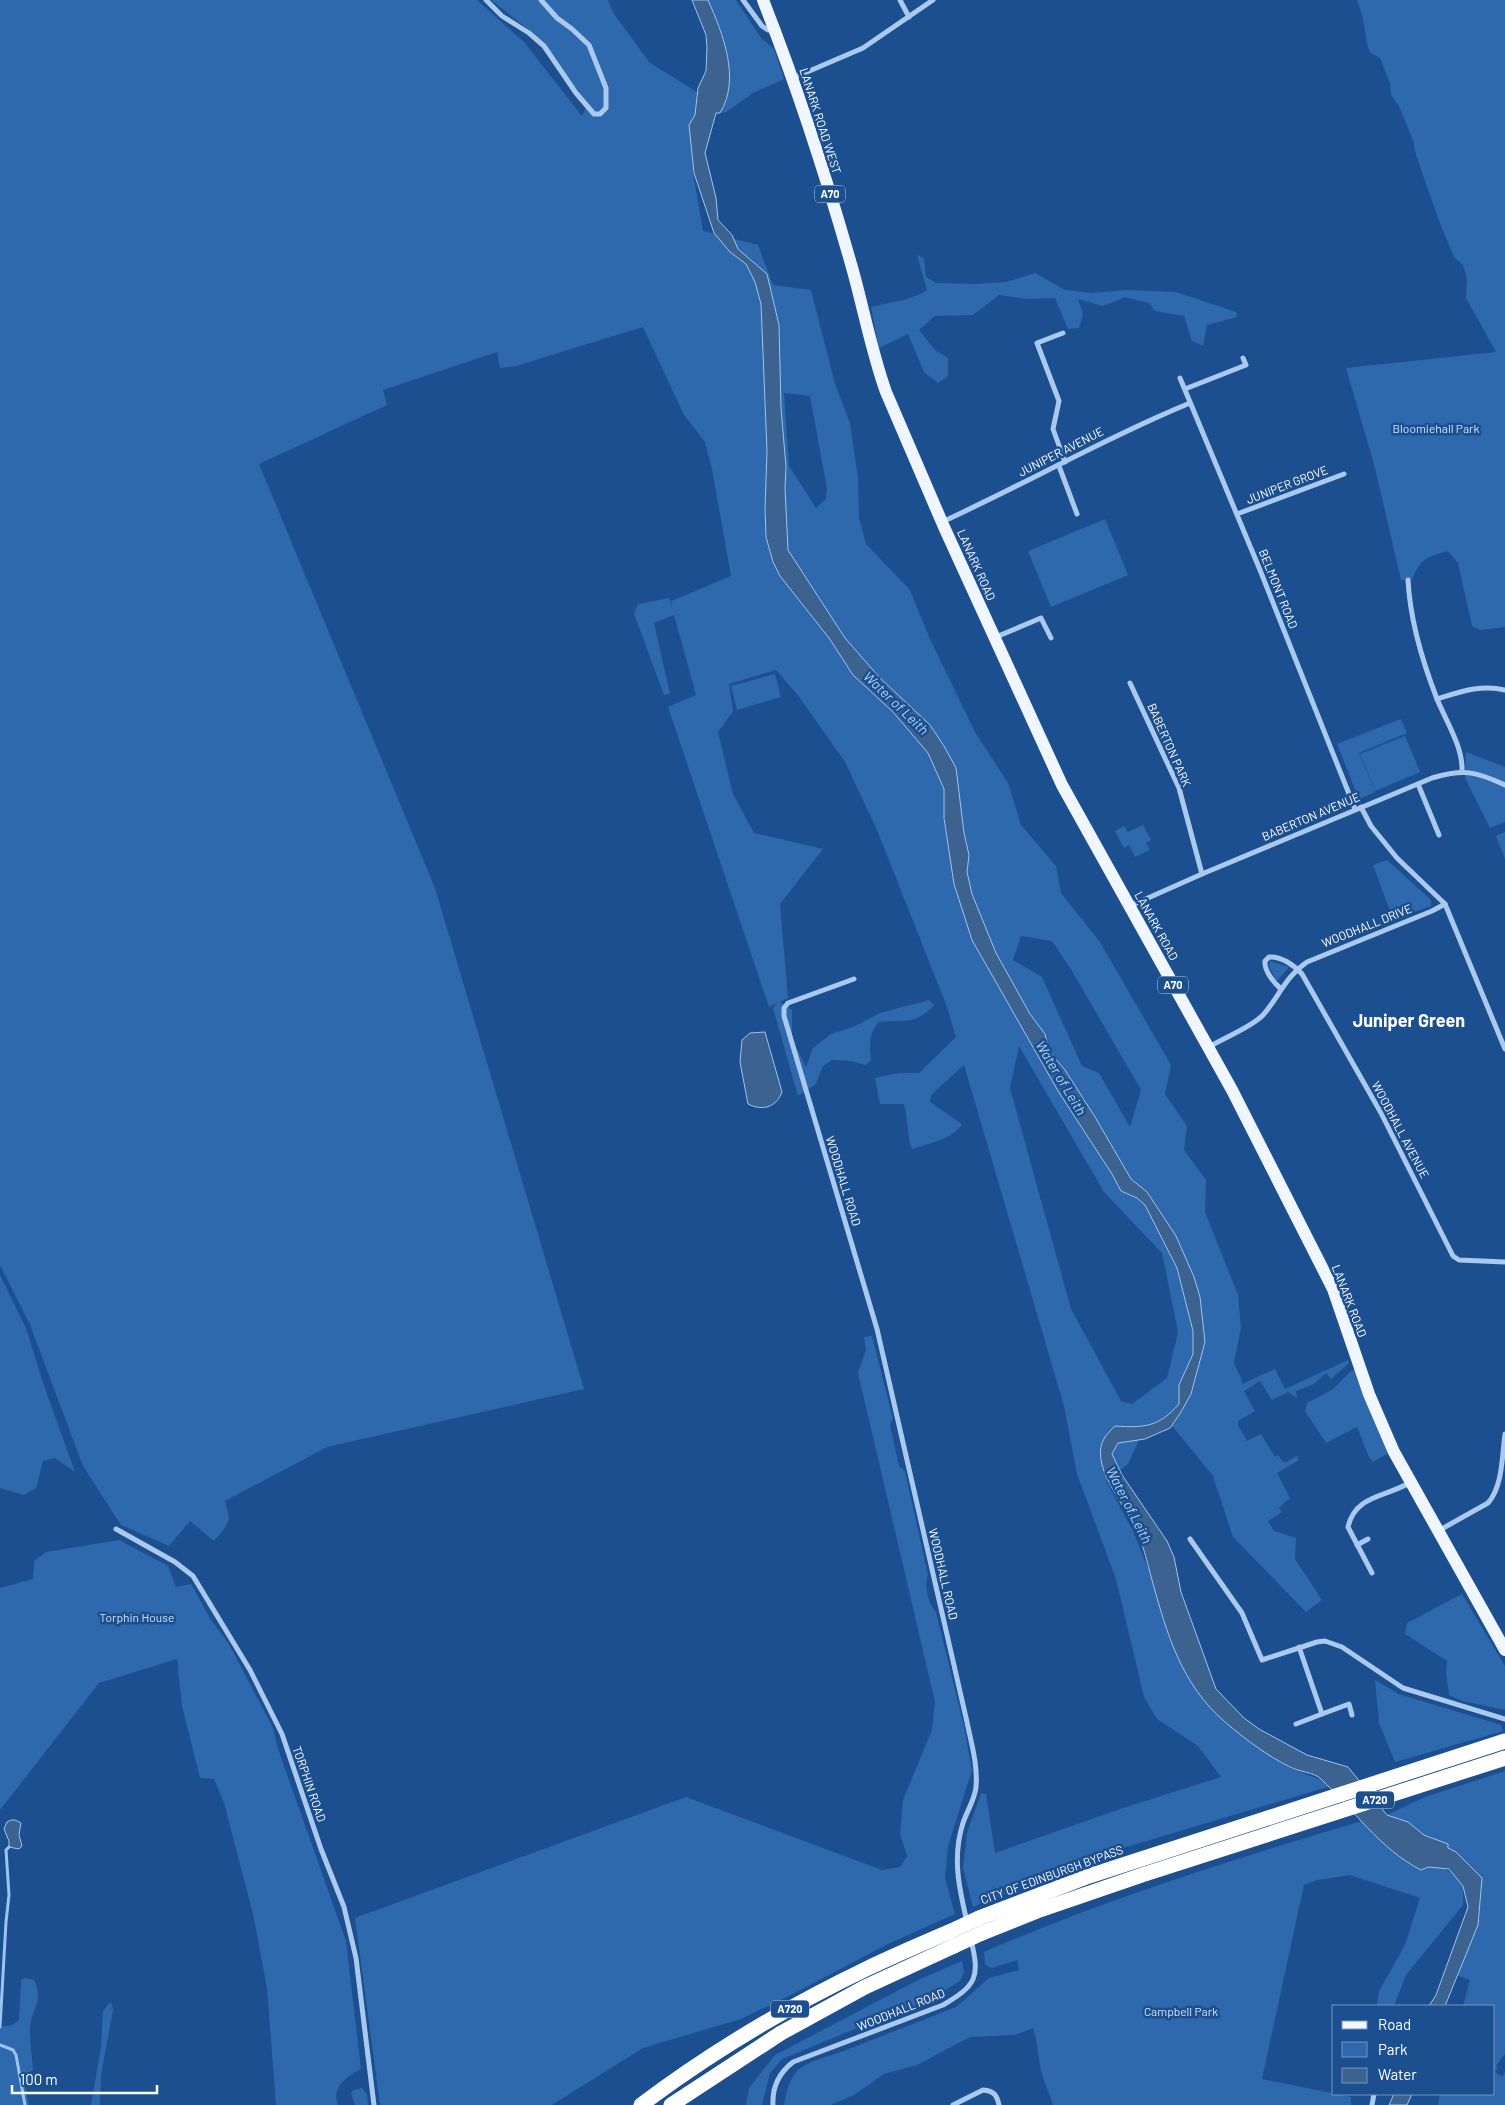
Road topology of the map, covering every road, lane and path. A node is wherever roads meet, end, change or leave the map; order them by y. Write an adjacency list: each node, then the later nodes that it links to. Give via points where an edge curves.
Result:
1 (486, 0): 2 (street, via 502,16 544,46 576,93 594,114 600,114 606,108 606,88 588,45)
2 (541, 0)
3 (743, 0): 8 (street, via 765,28)
4 (763, 0): 8 (main road, LANARK ROAD WEST / A70)
5 (900, 0): 7 (street)
6 (933, 0): 7 (street)
7 (909, 17): 9 (street, via 863,48)
8 (774, 29): 9 (main road, LANARK ROAD WEST / A70)
9 (793, 78): 10 (main road, LANARK ROAD WEST / A70)
10 (863, 310): 21 (main road, LANARK ROAD / A70, via 886,392)
11 (1063, 334): 16 (street, via 1037,343 1059,401 1052,430)
12 (1243, 358): 14 (street, via 1246,365)
13 (1180, 378): 14 (street, BELMONT ROAD)
14 (1185, 390): 15 (street, BELMONT ROAD)
15 (1190, 403): 16 (street, JUNIPER AVENUE); 20 (street, BELMONT ROAD)
16 (1065, 462): 17 (street, JUNIPER AVENUE)
17 (1059, 466): 19 (street); 21 (street, JUNIPER AVENUE)
18 (1344, 474): 20 (street, JUNIPER GROVE)
19 (1077, 514)
20 (1237, 514): 32 (street, BELMONT ROAD)
21 (942, 522): 23 (main road, LANARK ROAD / A70)
22 (1408, 580): 27 (street, via 1410,606)
23 (993, 638): 24 (street, via 1041,618); 36 (main road, LANARK ROAD / A70, via 1062,785)
24 (1051, 638)
25 (1130, 683): 34 (street, BABERTON PARK, via 1179,788)
26 (1505, 690): 27 (street, via 1476,688)
27 (1437, 699): 28 (street, via 1461,756)
28 (1462, 771): 29 (street, BABERTON AVENUE); 30 (street)
29 (1418, 784): 31 (street, BABERTON AVENUE); 33 (street)
30 (1505, 785)
31 (1361, 807): 32 (street, BABERTON AVENUE); 35 (street, via 1371,826 1397,858)
32 (1355, 809): 34 (street, BABERTON AVENUE)
33 (1439, 835)
34 (1202, 874): 36 (street, BABERTON AVENUE)
35 (1445, 904): 37 (street, WOODHALL DRIVE); 41 (street)
36 (1130, 906): 40 (main road, LANARK ROAD / A70)
37 (1297, 968): 39 (street, WOODHALL DRIVE); 39 (street, via 1274,957 1266,958 1265,966); 42 (street, WOODHALL AVENUE, via 1381,1113 1452,1256 1459,1260)
38 (854, 978): 64 (street, WOODHALL ROAD, via 788,1003 784,1016 877,1329 967,1722 976,1785 960,1837 957,1877 977,1970 968,1987 943,2006 793,2062 778,2079)
39 (1280, 988): 40 (street, WOODHALL DRIVE, via 1262,1016)
40 (1208, 1047): 44 (main road, LANARK ROAD / A70, via 1332,1289 1378,1417)
41 (1505, 1049)
42 (1505, 1262)
43 (1505, 1434): 46 (street, via 1493,1498)
44 (1410, 1483): 46 (main road, LANARK ROAD / A70); 49 (street, via 1375,1496 1356,1508 1348,1527)
45 (116, 1529): 61 (street, TORPHIN ROAD, via 180,1565 193,1576 250,1670 282,1734 344,1907 356,1958)
46 (1437, 1532): 52 (main road, LANARK ROAD / A70)
47 (1190, 1539): 51 (street, via 1242,1613 1262,1660)
48 (1368, 1539): 49 (street)
49 (1358, 1545): 50 (street)
50 (1372, 1573)
51 (1299, 1647): 53 (street); 55 (street, via 1317,1642 1333,1643 1402,1688)
52 (1505, 1650)
53 (1322, 1714): 54 (street, via 1349,1704); 56 (street)
54 (1352, 1715)
55 (1505, 1718)
56 (1296, 1724)
57 (1505, 1741): 59 (highway, CITY OF EDINBURGH BYPASS / A720, via 1089,1876)
58 (1498, 1760): 59 (highway, CITY OF EDINBURGH BYPASS / A720, via 1064,1902)
59 (980, 1926): 60 (highway, CITY OF EDINBURGH BYPASS / A720, bridge)
60 (951, 1939): 62 (highway, CITY OF EDINBURGH BYPASS / A720, via 866,1969 790,2009); 63 (highway, CITY OF EDINBURGH BYPASS / A720, via 796,2025)
61 (374, 2105)
62 (640, 2105)
63 (671, 2105)
64 (773, 2105)
65 (953, 2105): 66 (street, via 983,2090 997,2096)
66 (999, 2105)

